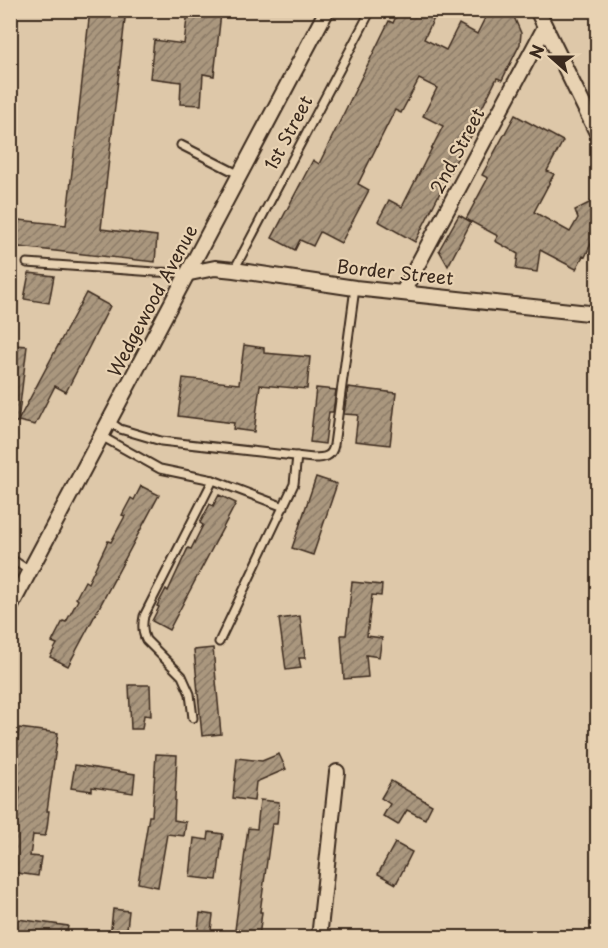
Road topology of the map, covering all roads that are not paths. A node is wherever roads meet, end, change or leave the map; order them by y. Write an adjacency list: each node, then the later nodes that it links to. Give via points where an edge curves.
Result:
1 (327, 10): 7 (street, Wedgewood Avenue)
2 (371, 10): 9 (lane, 1st Street)
3 (537, 10): 4 (street)
4 (544, 27): 5 (street); 12 (street, 2nd Street)
5 (597, 135)
6 (181, 145): 7 (lane)
7 (240, 175): 10 (street, Wedgewood Avenue)
8 (27, 263): 10 (lane)
9 (234, 270): 10 (street, Border Street, via 215,268); 11 (street, Border Street)
10 (190, 273): 16 (street, Wedgewood Avenue)
11 (355, 288): 12 (street, Border Street); 18 (lane, via 332,452 320,458)
12 (403, 292): 15 (street, Border Street)
13 (11, 304): 14 (lane)
14 (10, 312)
15 (597, 315)
16 (110, 422): 17 (street, Wedgewood Avenue); 18 (lane, via 161,441)
17 (101, 436): 19 (lane, via 160,469); 22 (street, Wedgewood Avenue)
18 (297, 456): 20 (lane, via 294,484)
19 (213, 480): 20 (lane); 25 (lane, via 142,622 146,640 182,676 190,694)
20 (284, 507): 24 (lane)
21 (10, 558): 22 (lane)
22 (31, 572): 23 (street, Wedgewood Avenue)
23 (10, 608)
24 (219, 642)
25 (193, 718)
26 (337, 772): 27 (street)
27 (319, 938)

